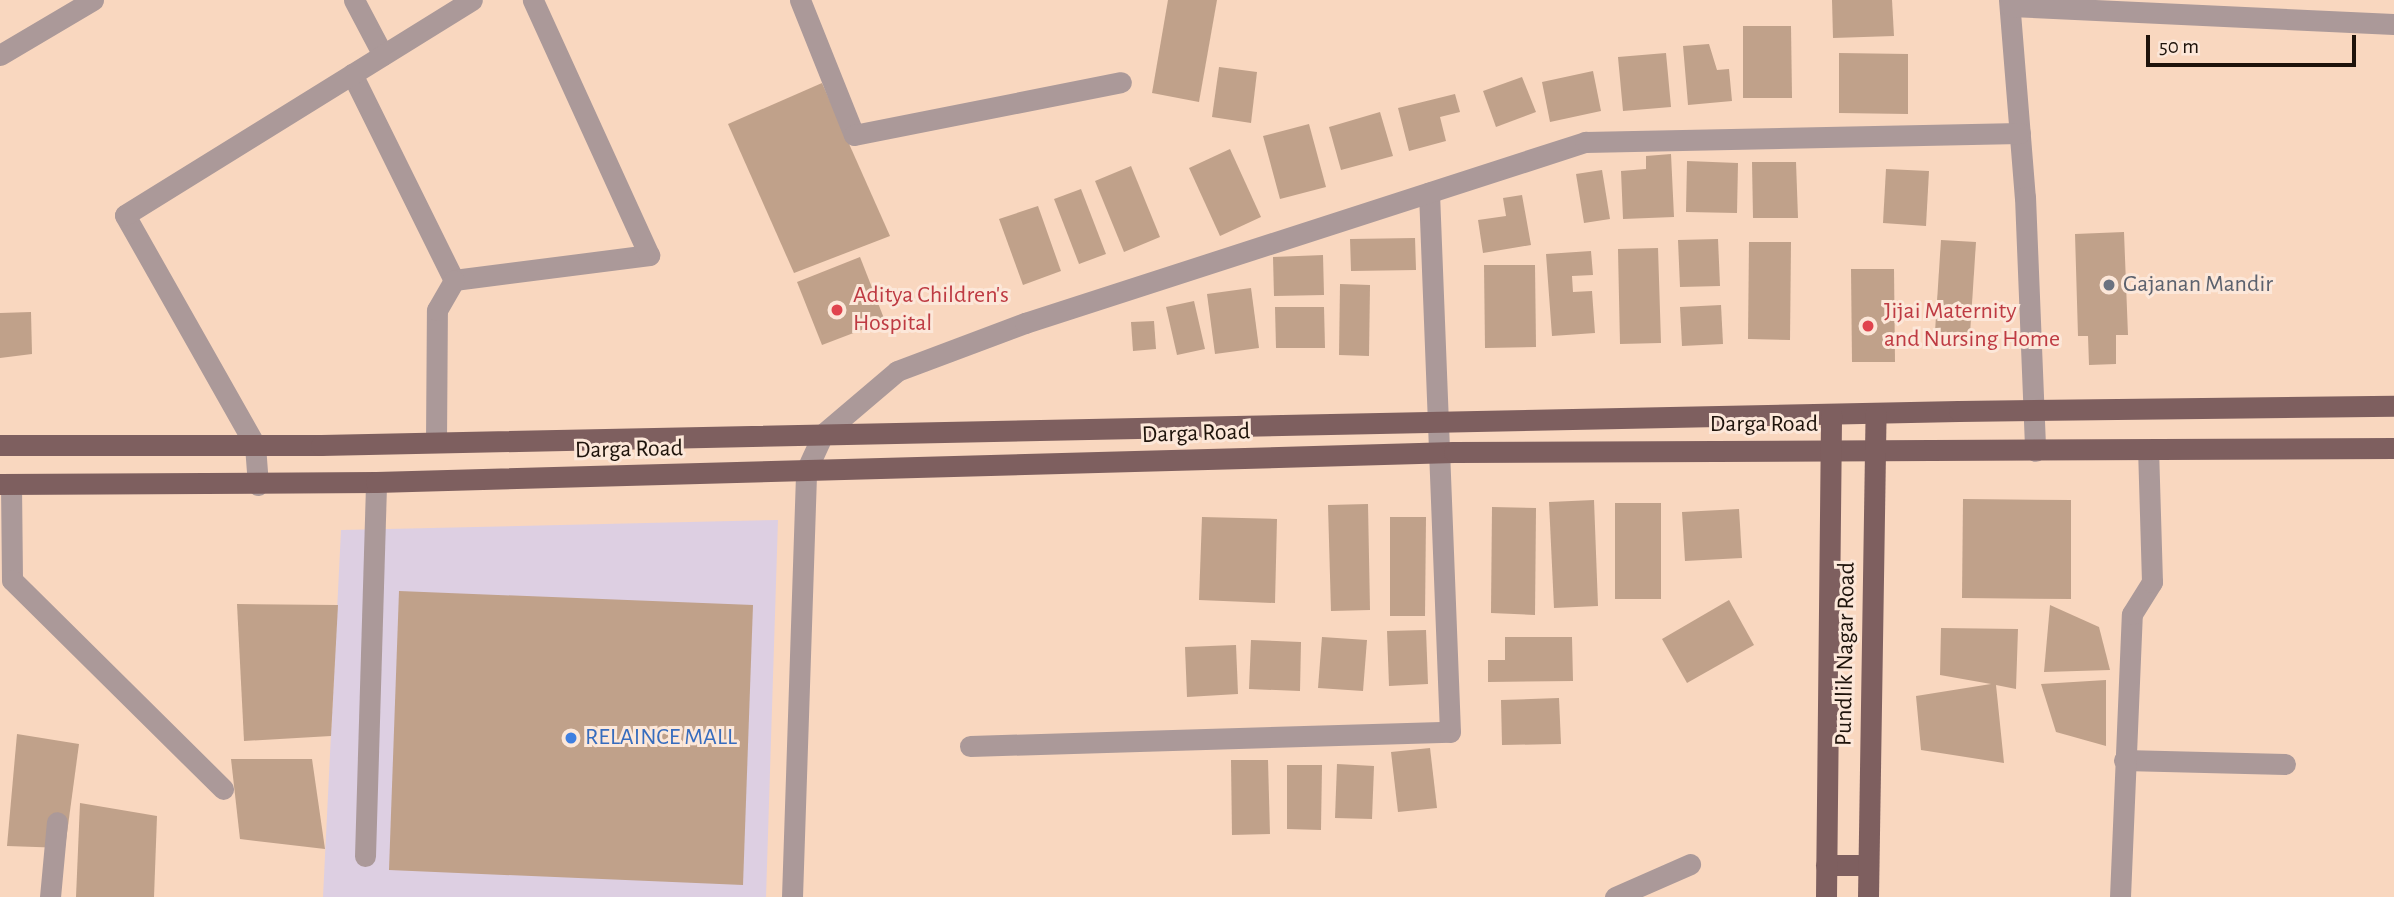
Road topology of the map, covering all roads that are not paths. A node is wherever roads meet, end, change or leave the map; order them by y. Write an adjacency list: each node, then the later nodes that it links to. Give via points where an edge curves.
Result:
1 (93, 0): 8 (street)
2 (354, 0): 9 (street)
3 (472, 0): 9 (street)
4 (533, 0): 14 (street, via 649,255)
5 (800, 0): 11 (street, via 854,135)
6 (2010, 3): 7 (street); 12 (street)
7 (2394, 24)
8 (0, 55)
9 (383, 55): 10 (street)
10 (352, 74): 14 (street); 23 (street, via 125,215)
11 (1121, 82)
12 (2020, 133): 13 (street, via 1585,142); 16 (street)
13 (1429, 192): 19 (street); 20 (street, via 1025,323 897,371)
14 (454, 280): 21 (street, via 437,310)
15 (2394, 407): 16 (main road, Darga Road)
16 (2034, 410): 17 (main road, Darga Road); 28 (street)
17 (1876, 413): 18 (main road, Darga Road); 27 (main road, Pundlik Nagar Road)
18 (1831, 414): 19 (main road, Darga Road); 26 (main road, Pundlik Nagar Road)
19 (1437, 423): 20 (main road, Darga Road); 29 (street)
20 (823, 434): 21 (main road, Darga Road); 30 (street)
21 (436, 442): 23 (main road, Darga Road)
22 (0, 445): 23 (main road, Darga Road)
23 (255, 445): 33 (street)
24 (2394, 447): 25 (main road, Darga Road)
25 (2148, 450): 28 (main road, Darga Road); 35 (street, via 2152,582 2132,614)
26 (1831, 451): 27 (main road, Darga Road); 29 (main road, Darga Road); 41 (main road, Pundlik Nagar Road)
27 (1876, 451): 28 (main road, Darga Road); 42 (main road, Pundlik Nagar Road)
28 (2035, 451)
29 (1439, 453): 30 (main road, Darga Road); 34 (street, via 1450,732)
30 (806, 471): 31 (main road, Darga Road); 44 (street)
31 (376, 482): 33 (main road, Darga Road); 39 (street)
32 (5, 484): 33 (main road, Darga Road); 37 (street, via 12,580)
33 (258, 485)
34 (970, 746)
35 (2124, 760): 36 (street); 48 (street)
36 (2285, 764)
37 (223, 789)
38 (57, 822): 43 (street)
39 (365, 856)
40 (1690, 864): 45 (street)
41 (1826, 865): 42 (main road); 46 (main road, Pundlik Nagar Road)
42 (1868, 865): 47 (main road, Pundlik Nagar Road)
43 (50, 897)
44 (792, 897)
45 (1615, 897)
46 (1826, 897)
47 (1868, 897)
48 (2120, 897)

